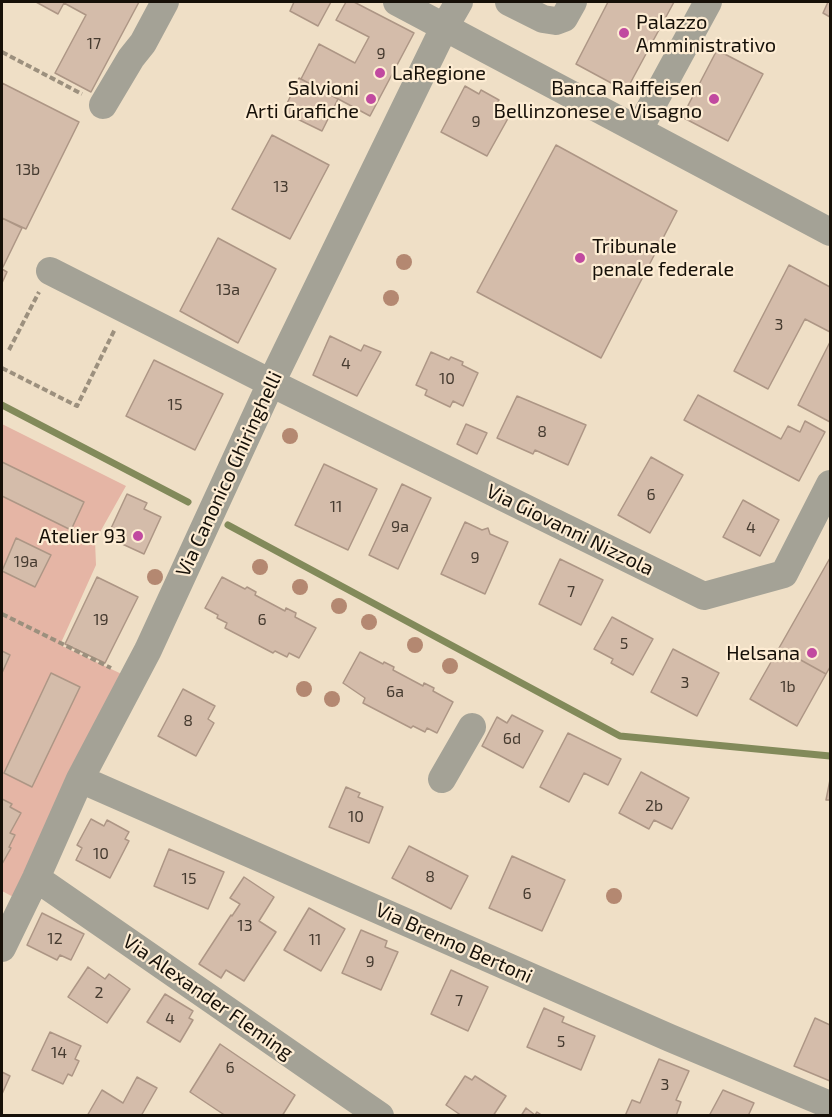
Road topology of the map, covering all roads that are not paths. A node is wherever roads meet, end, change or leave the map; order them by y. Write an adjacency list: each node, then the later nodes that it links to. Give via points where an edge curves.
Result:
1 (165, 2): 8 (street)
2 (397, 2): 7 (street)
3 (459, 2): 7 (street, Via Canonico Ghiringhelli)
4 (509, 2): 5 (street, via 543,19 556,21 564,18)
5 (573, 2)
6 (708, 2): 9 (street)
7 (444, 28): 9 (street); 12 (street, Via Canonico Ghiringhelli)
8 (104, 105)
9 (639, 129): 10 (street)
10 (831, 232)
11 (50, 271): 12 (street, Via Giovanni Nizzola)
12 (271, 383): 13 (street, Via Giovanni Nizzola, via 704,596 784,574); 16 (street, Via Canonico Ghiringhelli, via 134,679)
13 (831, 484)
14 (472, 727): 15 (street)
15 (442, 778)
16 (80, 779): 17 (street, Via Canonico Ghiringhelli); 19 (street, Via Brenno Bertoni)
17 (36, 878): 18 (street, Via Canonico Ghiringhelli); 20 (street, Via Alexander Fleming)
18 (2, 948)
19 (831, 1105)
20 (380, 1116)

